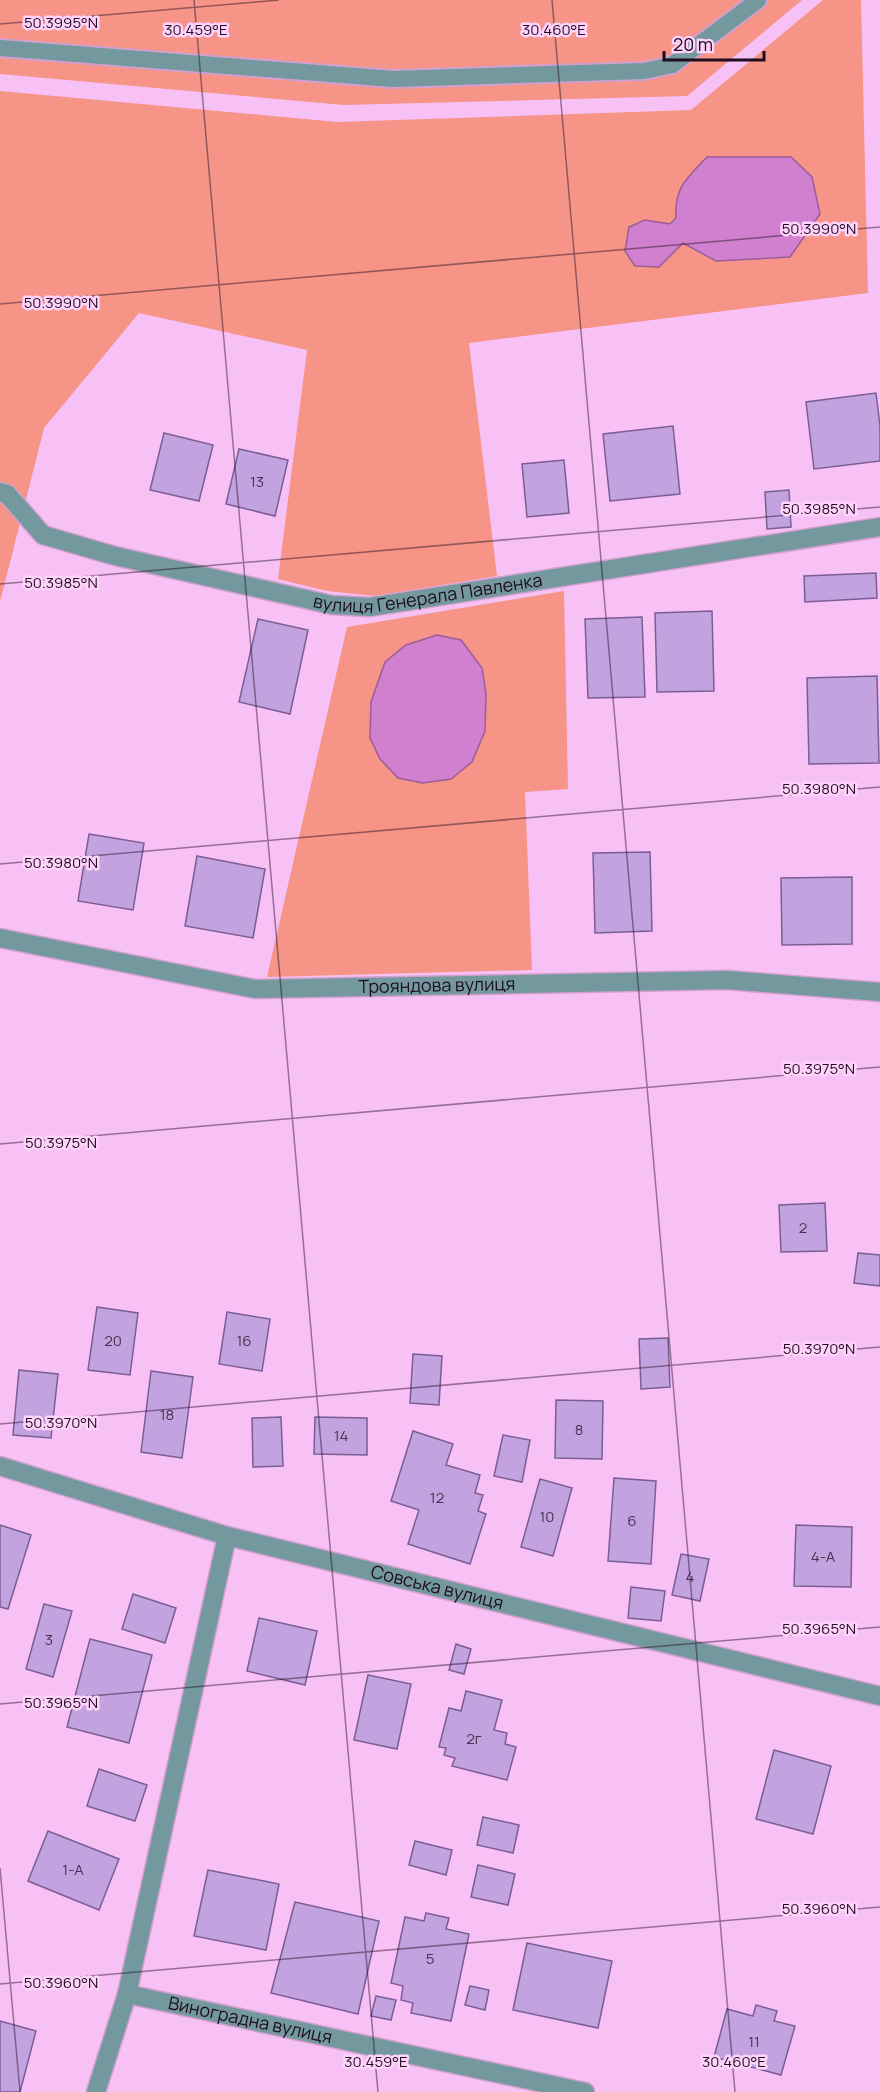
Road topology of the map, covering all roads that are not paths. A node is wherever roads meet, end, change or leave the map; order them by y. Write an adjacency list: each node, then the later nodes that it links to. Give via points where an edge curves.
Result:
1 (758, 0): 2 (lane, via 672,65 632,72 393,78)
2 (0, 48)
3 (0, 492): 4 (street, вулиця Генерала Павленка, via 7,494 43,535 115,556 332,605 370,608)
4 (880, 527)
5 (0, 938): 6 (street, Трояндова вулиця, via 255,989 727,980)
6 (880, 992)
7 (0, 1466): 8 (street, Совська вулиця)
8 (227, 1536): 9 (street, Совська вулиця); 10 (street)
9 (880, 1696)
10 (127, 1994): 11 (street); 12 (street, Виноградна вулиця)
11 (96, 2092)
12 (585, 2092)

